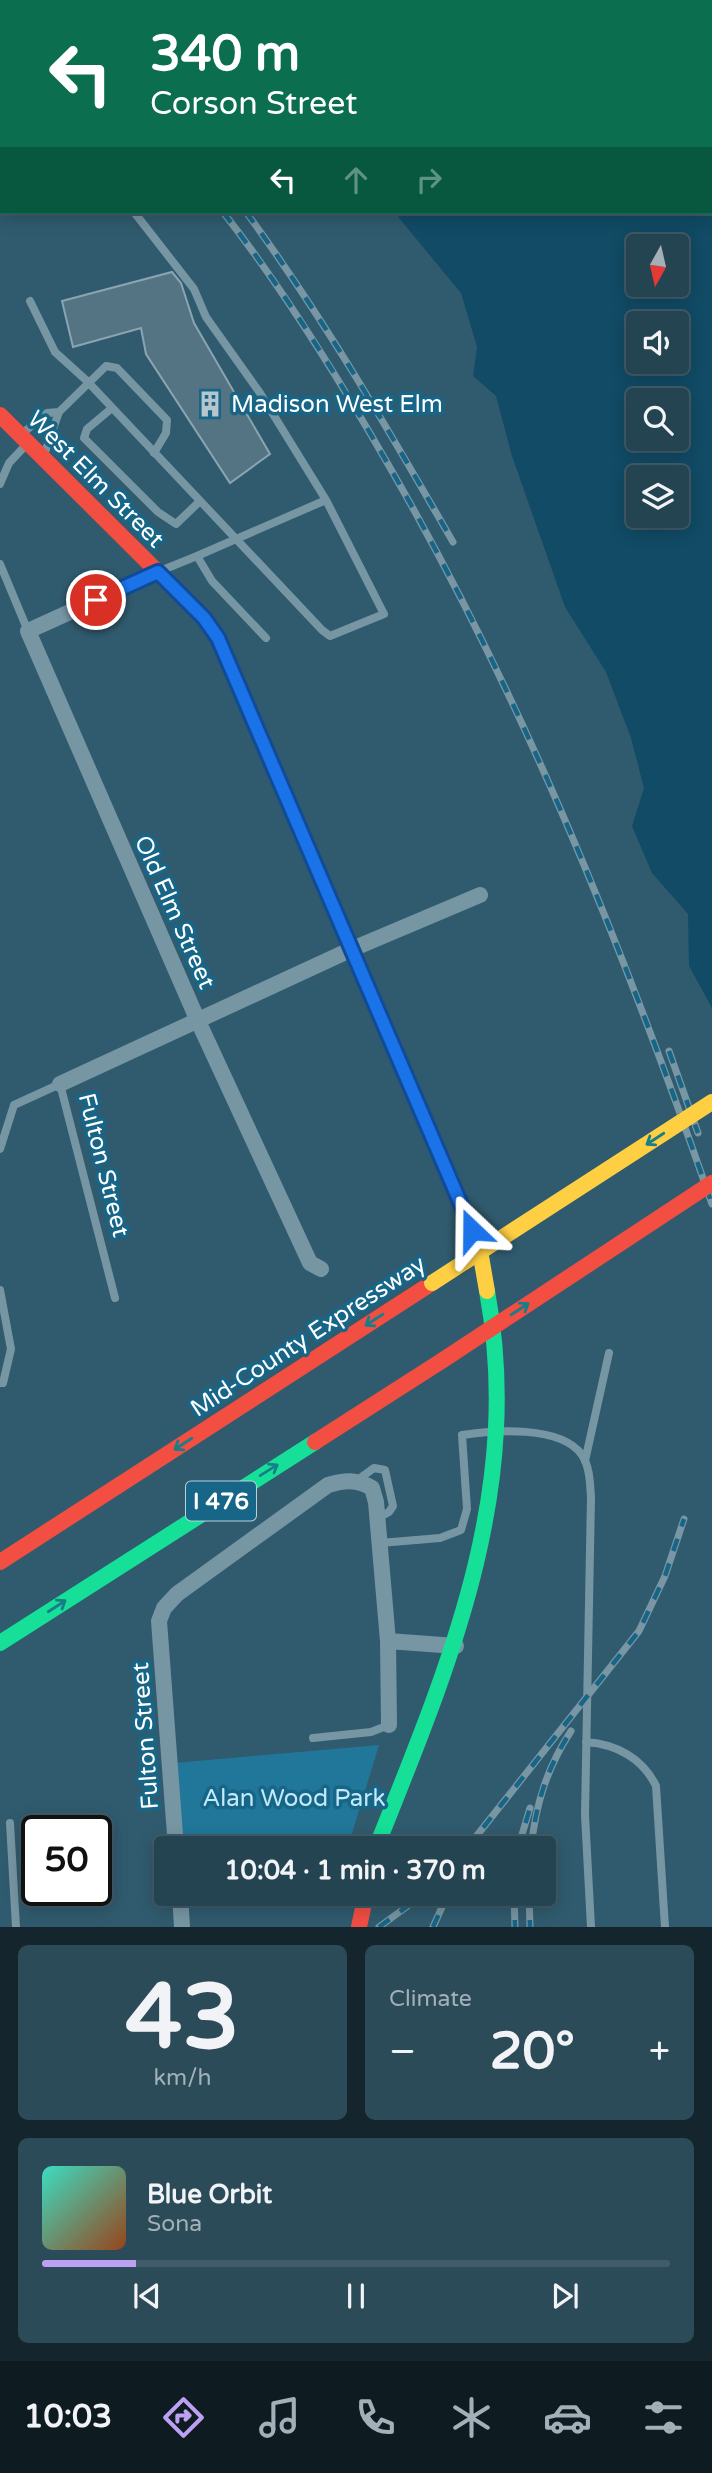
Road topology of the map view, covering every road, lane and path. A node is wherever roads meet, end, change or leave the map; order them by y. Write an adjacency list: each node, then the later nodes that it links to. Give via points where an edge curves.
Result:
1 (136, 214): 11 (lane, via 194,289 206,317)
2 (30, 301): 3 (lane, via 55,352)
3 (87, 381): 4 (lane); 5 (lane); 8 (lane, via 106,366 117,368 157,406 167,420 166,433)
4 (113, 408): 8 (lane); 12 (lane, via 87,429 84,438 158,512 176,524)
5 (59, 412): 7 (lane, via 47,414); 9 (lane)
6 (0, 415): 7 (main road, West Elm Street)
7 (24, 439): 9 (main road, West Elm Street); 10 (lane)
8 (153, 453): 12 (lane)
9 (43, 457): 16 (main road, West Elm Street)
10 (0, 484)
11 (326, 500): 13 (lane); 13 (lane, via 384,614 330,636)
12 (199, 502): 13 (lane)
13 (233, 538): 14 (lane)
14 (197, 555): 16 (lane); 18 (lane, via 212,581)
15 (0, 564): 17 (lane, Old Elm Street)
16 (158, 572): 17 (street); 20 (main road, West Elm Street, via 218,638)
17 (28, 631): 21 (street, Old Elm Street)
18 (266, 638)
19 (480, 895): 20 (street)
20 (350, 950): 21 (street); 31 (main road, West Elm Street, via 479,1245 491,1295)
21 (198, 1021): 22 (street); 26 (street, Old Elm Street, via 310,1263)
22 (60, 1084): 24 (lane, via 14,1105); 28 (lane, Fulton Street)
23 (712, 1102): 36 (main road, Mid-County Expressway / I 476, one-way to 36, bridge)
24 (0, 1149)
25 (712, 1183): 38 (main road, I 476, one-way to 25, bridge)
26 (321, 1269)
27 (0, 1290): 30 (lane, via 11,1349)
28 (115, 1298)
29 (609, 1353): 32 (lane)
30 (0, 1383)
31 (500, 1429): 32 (lane, via 558,1439); 35 (lane, via 462,1435 467,1509 461,1530 440,1538); 39 (main road, West Elm Street, via 491,1512)
32 (585, 1461): 42 (lane, via 591,1497)
33 (356, 1481): 34 (street, via 372,1488); 34 (lane, via 374,1468 385,1469 393,1506); 44 (street, Fulton Street, via 328,1485 164,1608 159,1621)
34 (378, 1518): 35 (street)
35 (380, 1543): 37 (street)
36 (0, 1562)
37 (388, 1641): 39 (street); 40 (street)
38 (0, 1643)
39 (456, 1646): 45 (main road, West Elm Street)
40 (388, 1725): 41 (lane)
41 (313, 1738)
42 (586, 1742): 51 (lane); 52 (lane, via 607,1745 632,1757 650,1773 656,1786)
43 (10, 1824): 48 (lane)
44 (175, 1836)
45 (381, 1836)
46 (181, 1906): 49 (street)
47 (363, 1906): 50 (main road)
48 (16, 1927)
49 (182, 1927)
50 (359, 1927)
51 (591, 1927)
52 (665, 1927)

